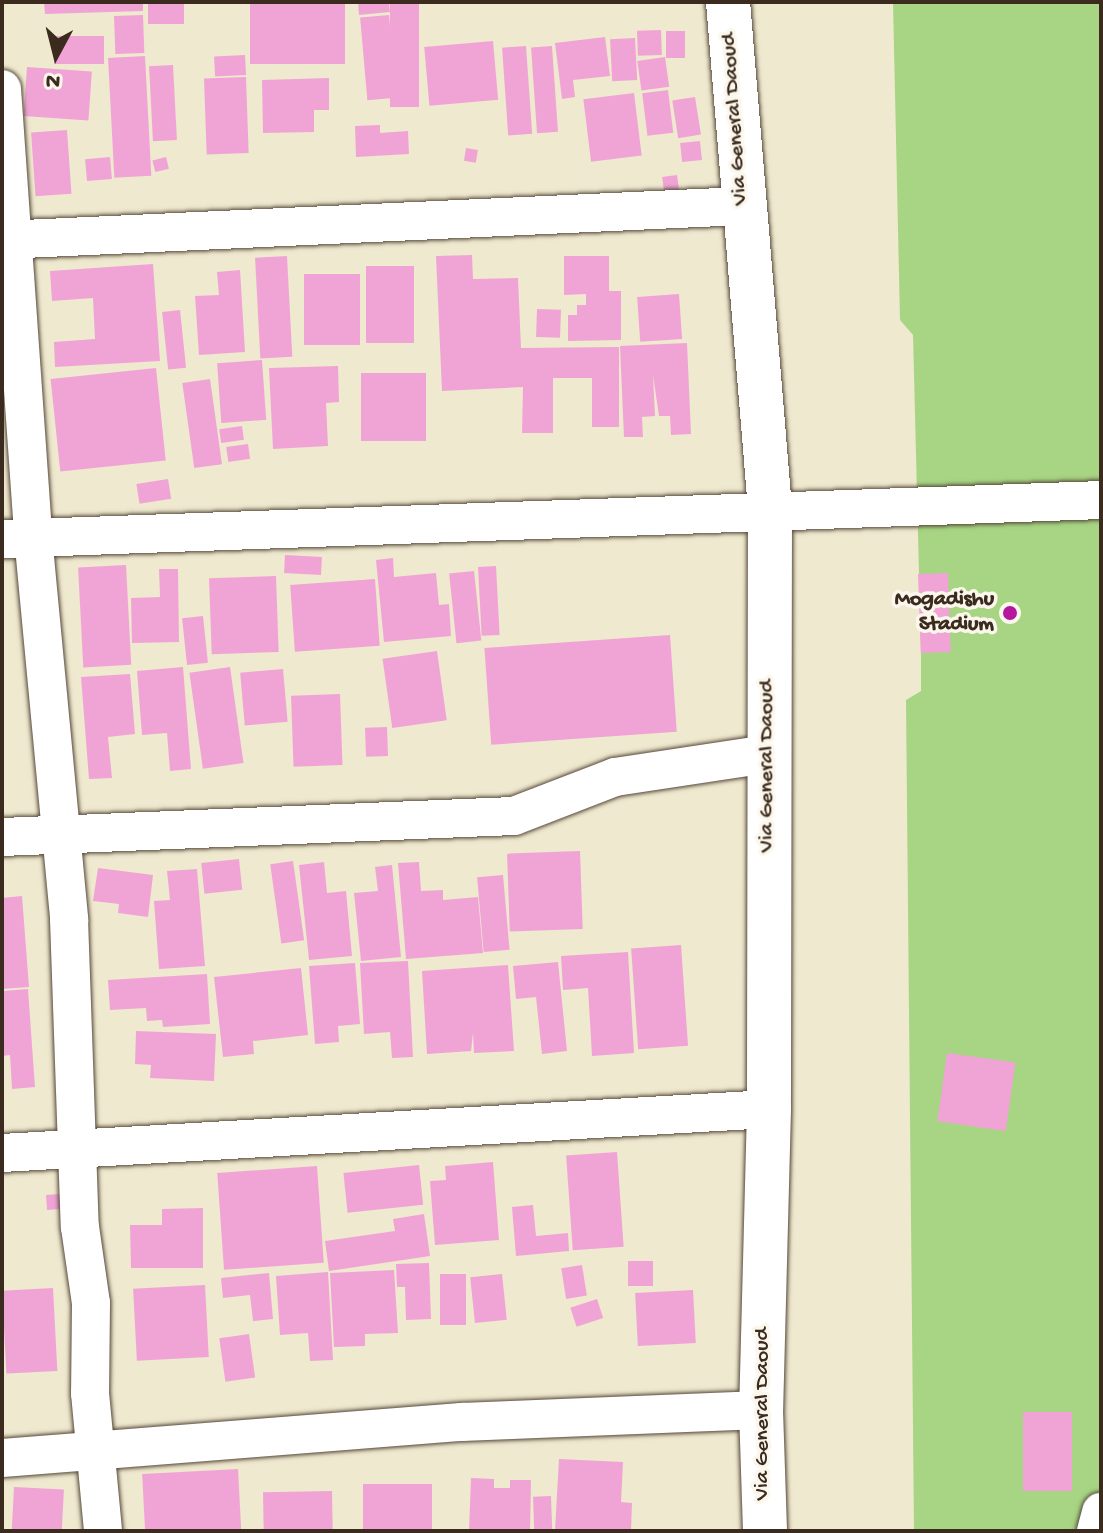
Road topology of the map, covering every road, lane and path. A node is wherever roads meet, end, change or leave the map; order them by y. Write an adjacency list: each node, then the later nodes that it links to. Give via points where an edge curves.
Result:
1 (728, 2): 3 (main road, Via General Daoud)
2 (2, 89): 4 (street)
3 (742, 206): 4 (street); 6 (main road, Via General Daoud)
4 (7, 239): 7 (street)
5 (1101, 500): 6 (street)
6 (770, 508): 7 (street); 8 (main road, Via General Daoud)
7 (17, 538): 9 (street)
8 (767, 754): 9 (street, via 615,777 514,816); 11 (main road, Via General Daoud)
9 (59, 833): 10 (street); 12 (street, via 69,919)
10 (2, 837)
11 (769, 1109): 12 (street); 14 (main road, Via General Daoud)
12 (76, 1148): 13 (street); 15 (street, via 91,1303)
13 (2, 1153)
14 (761, 1410): 15 (street, via 462,1422); 19 (main road, Via General Daoud)
15 (96, 1453): 16 (street); 18 (street)
16 (2, 1458)
17 (1101, 1512): 20 (street)
18 (103, 1531)
19 (765, 1531)
20 (1096, 1531)

